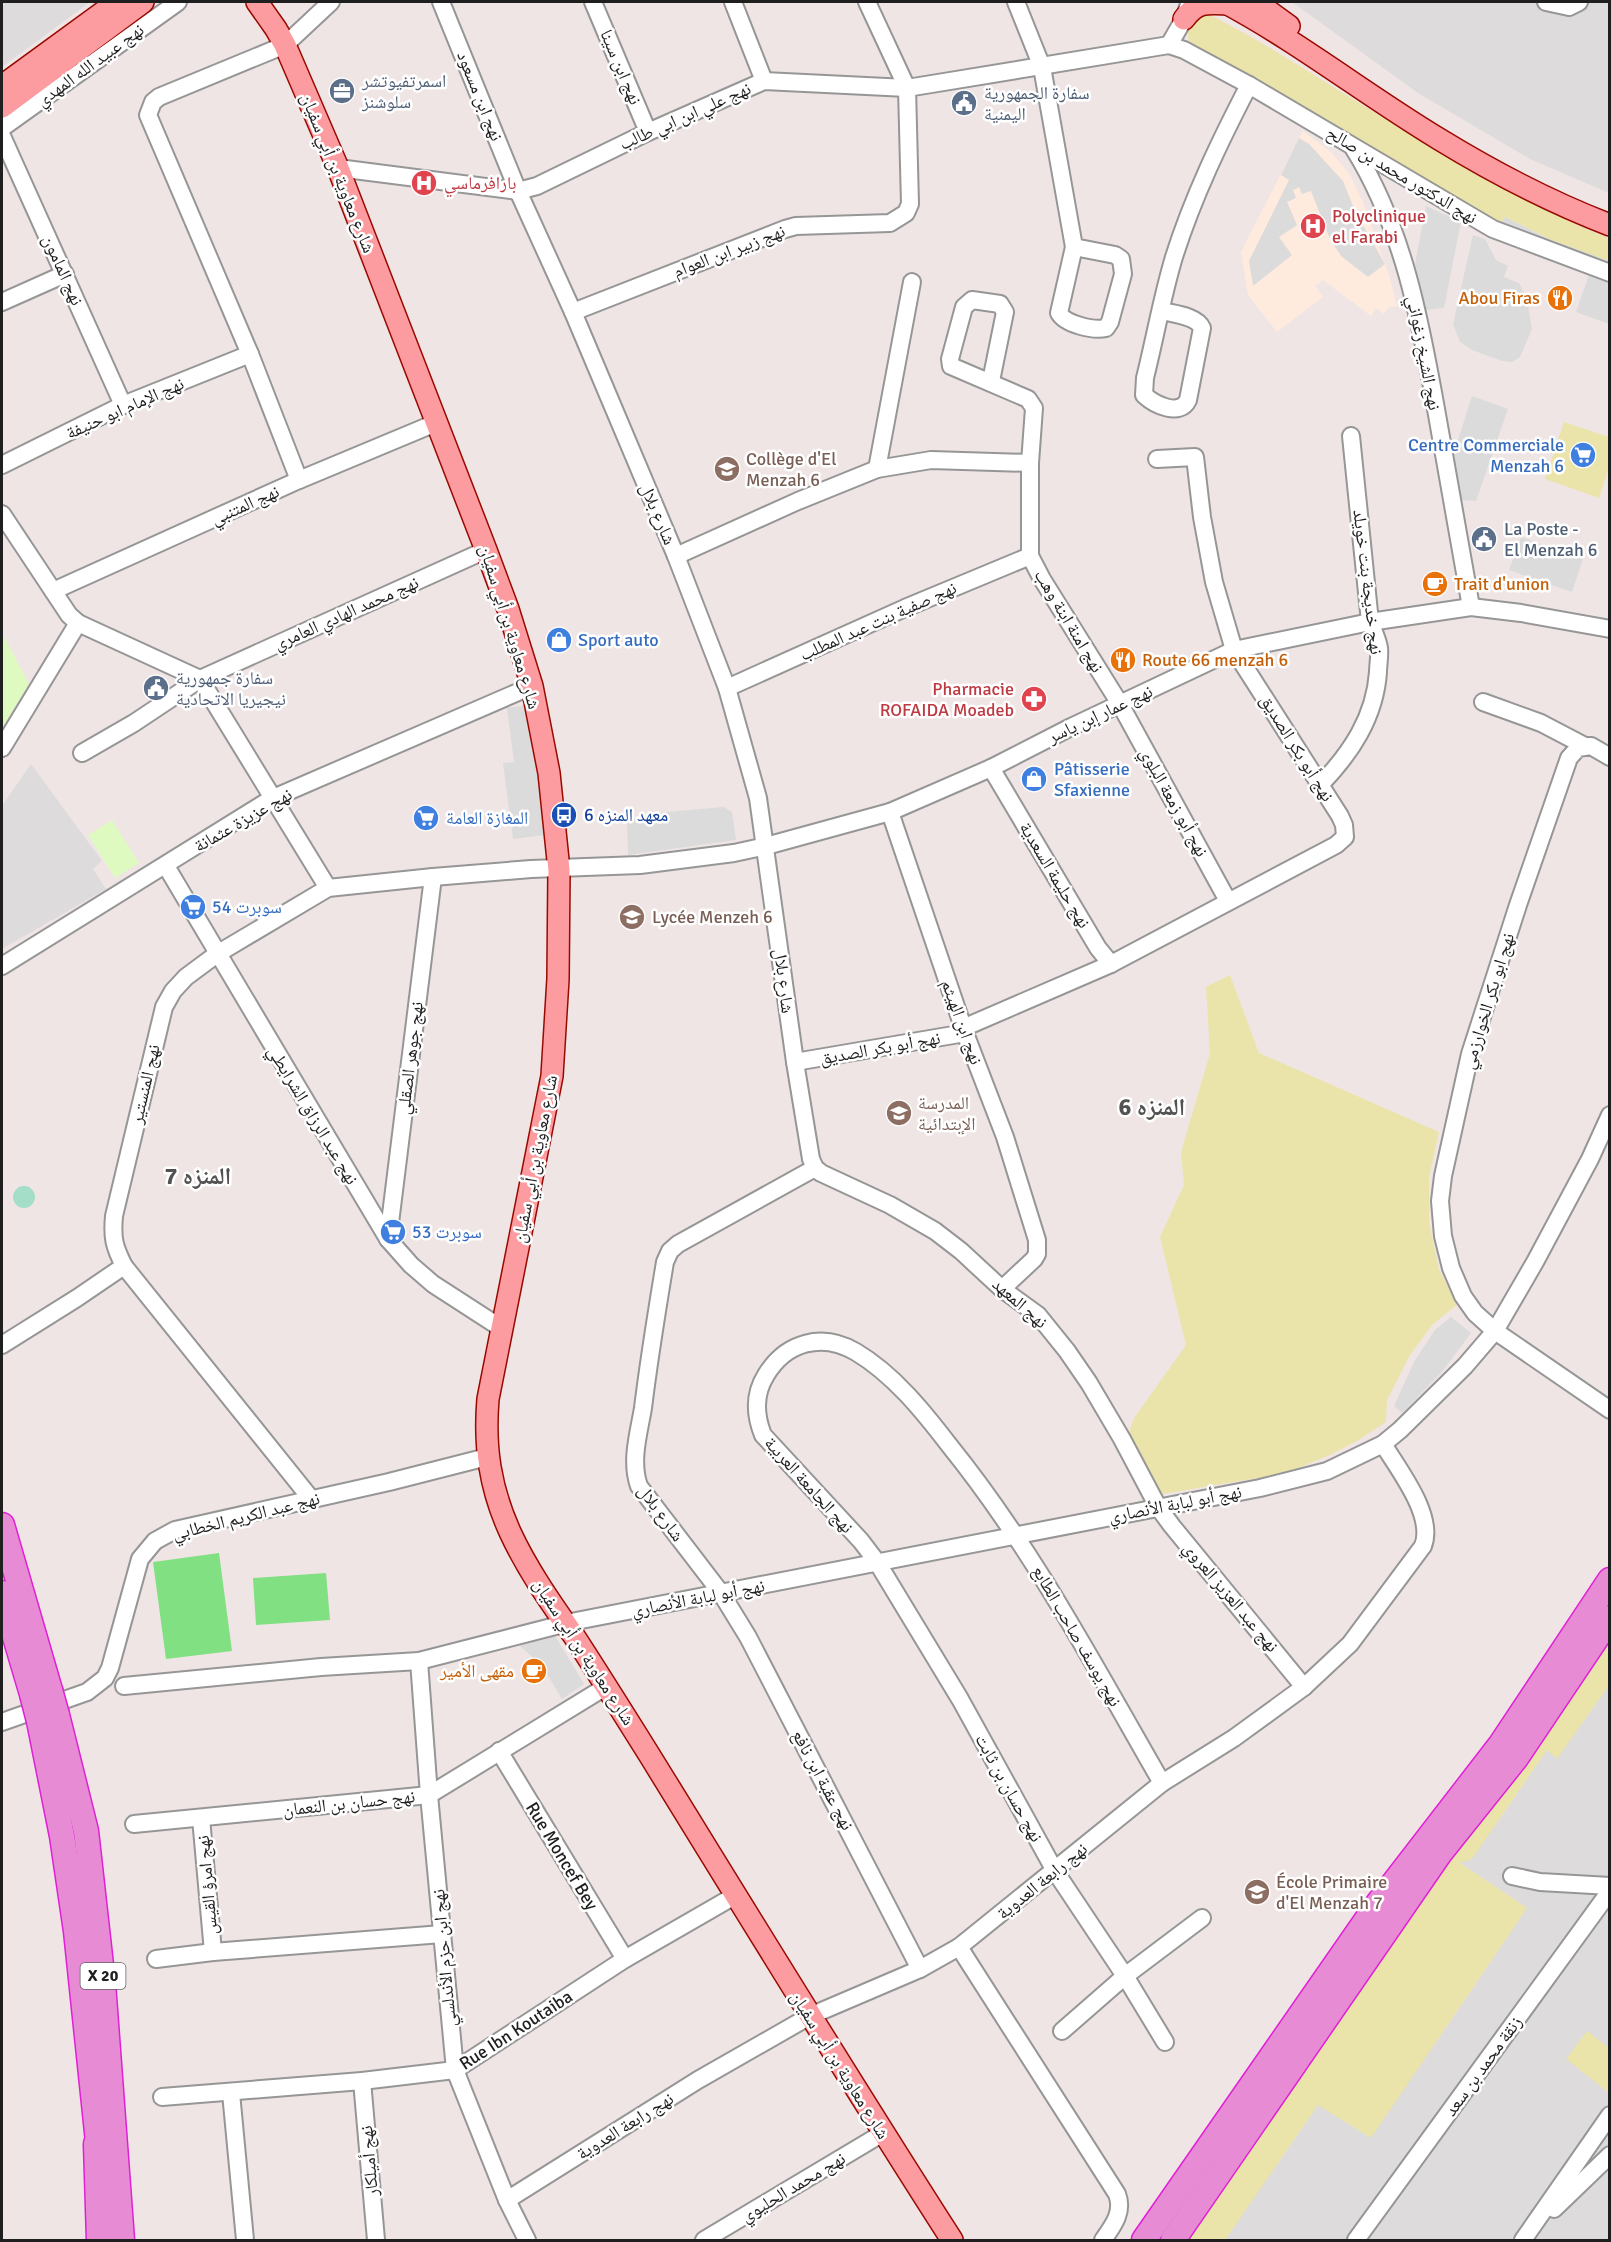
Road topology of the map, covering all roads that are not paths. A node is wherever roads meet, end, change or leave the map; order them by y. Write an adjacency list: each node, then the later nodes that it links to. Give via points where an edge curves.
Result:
1 (117, 2): 21 (main road)
2 (143, 2): 23 (main road)
3 (178, 2): 24 (street, نهج عبيد الله المهدي)
4 (257, 2): 17 (main road, شارع معاوية بن أبي سفيان)
5 (268, 2): 17 (main road)
6 (331, 2): 17 (street)
7 (441, 2): 29 (street, نهج ابن مسعود)
8 (593, 2): 25 (street, نهج ابن سينا)
9 (734, 2): 19 (street)
10 (867, 2): 22 (street)
11 (1016, 2): 18 (street)
12 (1256, 2): 30 (main road, via 1442,128 1570,199)
13 (1546, 2): 14 (street, via 1569,8)
14 (1579, 2)
15 (1226, 3): 16 (main road, via 1199,5); 31 (main road, via 1292,41 1438,139 1566,208)
16 (1179, 20): 18 (street, نهج علي ابن ابي طالب); 20 (street, نهج الدكتور محمد بن صالح, via 1193,54)
17 (280, 37): 28 (main road, شارع معاوية بن أبي سفيان); 39 (street, via 159,97 148,115)
18 (1042, 67): 22 (street, نهج علي ابن ابي طالب); 32 (street)
19 (764, 81): 22 (street, نهج علي ابن ابي طالب); 25 (street, نهج علي ابن ابي طالب)
20 (1249, 85): 27 (street, نهج الدكتور محمد بن صالح); 37 (street, via 1210,160 1174,259)
21 (2, 86)
22 (907, 88): 38 (street, نهج زبير ابن العوام, via 910,204 898,219 890,223 785,229)
23 (2, 107)
24 (2, 128)
25 (648, 132): 29 (street, نهج علي ابن ابي طالب, via 537,186)
26 (2, 136): 34 (street, نهج المامون)
27 (1351, 144): 33 (street, نهج الدكتور محمد بن صالح, via 1493,229); 54 (street, نهج الشيخ زغواني, via 1387,212 1419,314)
28 (338, 168): 29 (street, نهج علي ابن ابي طالب); 42 (main road, شارع معاوية بن أبي سفيان)
29 (518, 191): 38 (street, شارع بلال)
30 (1610, 214)
31 (1610, 225)
32 (1074, 247): 32 (street, via 1121,259 1123,274 1106,328 1065,320 1059,313)
33 (1610, 273)
34 (65, 274): 36 (street); 41 (street, نهج المامون)
35 (912, 282): 47 (street)
36 (2, 302)
37 (1162, 311): 37 (street, via 1144,378 1144,395 1179,409 1188,400 1202,328 1195,320)
38 (573, 312): 51 (street, شارع بلال)
39 (250, 354): 41 (street, نهج الإمام ابو حنيفة); 48 (street)
40 (991, 381): 40 (street, نهج امنة ابنة وهب, via 953,368 950,363 964,308 972,300 1000,304 1005,312); 45 (street, نهج امنة ابنة وهب, via 1032,404)
41 (123, 405): 46 (street, نهج الإمام ابو حنيفة)
42 (438, 422): 48 (street, نهج المتنبي); 50 (main road, شارع معاوية بن أبي سفيان)
43 (1351, 436): 55 (street, نهج خديجة بنت خويلد)
44 (1157, 459): 58 (street, نهج أبو بكر الصديق, via 1195,458 1214,582)
45 (1030, 463): 47 (street, via 930,460); 52 (street, نهج امنة ابنة وهب)
46 (2, 465)
47 (877, 470): 51 (street)
48 (299, 480): 53 (street, نهج المتنبي)
49 (2, 514): 53 (street)
50 (486, 550): 59 (street, نهج محمد الهادي العامري); 60 (main road, شارع معاوية بن أبي سفيان)
51 (676, 556): 61 (street, شارع بلال)
52 (1030, 556): 61 (street, نهج صفية بنت عبد المطلب); 63 (street, نهج امنة ابنة وهب)
53 (53, 591): 56 (street)
54 (1471, 607): 55 (street, نهج عمار إبن ياسر); 57 (street, نهج عمار إبن ياسر)
55 (1370, 622): 58 (street, نهج عمار إبن ياسر); 69 (street, نهج خديجة بنت خويلد, via 1379,649 1369,714 1350,750)
56 (78, 623): 59 (street); 65 (street)
57 (1610, 629)
58 (1234, 650): 63 (street, نهج عمار إبن ياسر); 69 (street, نهج أبو بكر الصديق)
59 (200, 680): 66 (street, نهج محمد الهادي العامري); 70 (street)
60 (531, 686): 70 (street, نهج عزيزة عثمانة); 74 (main road, شارع معاوية بن أبي سفيان, via 549,773)
61 (727, 688): 72 (street, شارع بلال, via 754,776)
62 (1483, 702): 64 (street, via 1541,723)
63 (1120, 704): 68 (street, نهج عمار إبن ياسر); 77 (street, نهج أبو زمعة البلوي)
64 (1585, 746): 67 (street, via 1598,748); 89 (street, نهج ابو بكر الخوارزمي, via 1569,758 1553,801 1470,1054 1443,1176 1443,1236 1451,1268 1475,1313)
65 (2, 748)
66 (82, 753)
67 (1610, 758)
68 (991, 768): 71 (street, نهج عمار إبن ياسر); 79 (street, نهج حليمة السعدية)
69 (1320, 785): 77 (street, نهج أبو بكر الصديق, via 1344,825 1345,837)
70 (272, 799): 73 (street, نهج عزيزة عثمانة); 76 (street)
71 (890, 812): 72 (street, نهج عمار إبن ياسر); 81 (street, نهج ابن الهيثم)
72 (766, 846): 74 (street, نهج عمار إبن ياسر, via 640,865); 82 (street, شارع بلال)
73 (166, 866): 78 (street, نهج عبد الرزاق الشرايطي); 80 (street, نهج عزيزة عثمانة)
74 (559, 870): 75 (street, نهج المنستير); 88 (main road, شارع معاوية بن أبي سفيان, via 552,1076)
75 (433, 877): 76 (street, نهج المنستير); 85 (street, نهج جوهر الصقلي)
76 (328, 888): 78 (street, نهج المنستير)
77 (1228, 901): 79 (street, نهج أبو بكر الصديق)
78 (217, 954): 85 (street, نهج عبد الرزاق الشرايطي); 86 (street, نهج المنستير, via 186,977 164,1007 114,1216 114,1246)
79 (1111, 964): 81 (street, نهج أبو بكر الصديق)
80 (2, 966)
81 (964, 1030): 82 (street, نهج أبو بكر الصديق); 87 (street, نهج ابن الهيثم, via 1005,1137 1037,1240 1034,1260)
82 (795, 1062): 84 (street, شارع بلال)
83 (1610, 1115): 89 (street, نهج أبو لبابة الأنصاري, via 1564,1209)
84 (815, 1168): 87 (street, نهج المعهد, via 935,1231); 104 (street, شارع بلال, via 678,1244 665,1262 636,1479)
85 (388, 1239): 88 (street, نهج عبد الرزاق الشرايطي, via 433,1284)
86 (124, 1266): 90 (street); 95 (street, نهج المنستير)
87 (1002, 1289): 96 (street, نهج المعهد, via 1038,1315 1067,1351 1122,1439)
88 (501, 1328): 93 (main road, شارع معاوية بن أبي سفيان, via 488,1400)
89 (1495, 1330): 91 (street, نهج ابو بكر الخوارزمي); 92 (street, نهج أبو لبابة الأنصاري, via 1465,1366)
90 (2, 1344)
91 (1606, 1402)
92 (1383, 1444): 96 (street, نهج أبو لبابة الأنصاري, via 1327,1471 1292,1481); 110 (street, نهج رابعة العدوية, via 1418,1503 1425,1520 1426,1539 1350,1644)
93 (487, 1457): 95 (street, نهج عبد الكريم الخطابي); 106 (main road, شارع معاوية بن أبي سفيان, via 510,1532)
94 (987, 1491): 99 (street, نهج يوسف صاحب الطابع); 101 (street, نهج الجامعة العربية, via 915,1404 855,1351 830,1342 789,1349 771,1366 760,1384 756,1406 761,1429 774,1449)
95 (312, 1500): 113 (street, نهج عبد الكريم الخطابي, via 174,1530 155,1541 140,1559 105,1678 87,1692)
96 (1158, 1507): 99 (street, نهج أبو لبابة الأنصاري); 110 (street, نهج عبد العزيز العروي)
97 (2, 1516): 100 (highway)
98 (2, 1526): 100 (highway, X 20)
99 (1016, 1534): 101 (street, نهج أبو لبابة الأنصاري); 115 (street, نهج يوسف صاحب الطابع)
100 (10, 1551): 111 (highway, X 20)
101 (878, 1563): 104 (street, نهج أبو لبابة الأنصاري); 119 (street, نهج حسان بن ثابت)
102 (1610, 1580): 156 (highway, via 1501,1743 1379,1902)
103 (2, 1593): 111 (highway, X 20)
104 (721, 1593): 106 (street, نهج أبو لبابة الأنصاري); 130 (street, نهج عقبة ابن نافع, via 748,1637)
105 (1610, 1618): 157 (highway, via 1516,1758 1440,1853)
106 (565, 1623): 107 (street, نهج أبو لبابة الأنصاري); 109 (main road, شارع معاوية بن أبي سفيان)
107 (419, 1661): 108 (street, نهج أبو لبابة الأنصاري); 116 (street, نهج ابن حزم الأندلسي)
108 (124, 1686)
109 (607, 1686): 114 (street, نهج حسان بن النعمان); 123 (main road, شارع معاوية بن أبي سفيان)
110 (1304, 1687): 115 (street, نهج رابعة العدوية, via 1234,1738)
111 (41, 1692): 112 (highway, X 20, bridge)
112 (48, 1718): 132 (highway, X 20, via 86,1831); 140 (highway, X 20)
113 (2, 1722)
114 (499, 1752): 116 (street, نهج حسان بن النعمان); 129 (street, Rue Moncef Bey)
115 (1162, 1783): 119 (street, نهج رابعة العدوية)
116 (429, 1795): 117 (street, نهج حسان بن النعمان); 125 (street, نهج ابن حزم الأندلسي)
117 (201, 1818): 118 (street, نهج حسان بن النعمان); 127 (street, نهج امرؤ القيس)
118 (134, 1824)
119 (1055, 1870): 126 (street, نهج رابعة العدوية); 131 (street, نهج حسان بن ثابت)
120 (1512, 1876): 121 (street, via 1540,1882)
121 (1610, 1886)
122 (1610, 1891): 158 (street, زنقة محمد بن سعد)
123 (736, 1895): 129 (street, Rue Ibn Koutaiba); 133 (main road, شارع معاوية بن أبي سفيان)
124 (1202, 1918): 131 (street)
125 (442, 1934): 127 (street); 136 (street, نهج ابن حزم الأندلسي)
126 (959, 1947): 130 (street, نهج رابعة العدوية); 155 (street, via 1117,2193 1119,2213)
127 (213, 1952): 128 (street)
128 (156, 1959)
129 (625, 1959): 136 (street, Rue Ibn Koutaiba)
130 (920, 1969): 133 (street, نهج رابعة العدوية)
131 (1125, 1976): 134 (street); 135 (street, نهج حسان بن ثابت)
132 (103, 1983): 148 (highway, X 20); 149 (highway)
133 (810, 2016): 142 (main road, شارع معاوية بن أبي سفيان); 144 (street, نهج رابعة العدوية, via 698,2080)
134 (1062, 2031)
135 (1164, 2042)
136 (454, 2070): 137 (street, Rue Ibn Koutaiba); 144 (street, نهج ابن حزم الأندلسي)
137 (362, 2082): 138 (street, Rue Ibn Koutaiba); 151 (street, نهج أميلكار)
138 (231, 2093): 139 (street, Rue Ibn Koutaiba); 150 (street)
139 (162, 2097)
140 (95, 2106): 146 (highway); 147 (highway, X 20)
141 (1610, 2115): 145 (street)
142 (883, 2133): 153 (street, نهج محمد الحليوي); 154 (main road, شارع معاوية بن أبي سفيان)
143 (1610, 2155): 145 (street)
144 (507, 2200): 152 (street, نهج ابن حزم الأندلسي)
145 (1526, 2237)
146 (99, 2241)
147 (109, 2241)
148 (122, 2241)
149 (137, 2241)
150 (245, 2241)
151 (376, 2241)
152 (526, 2241)
153 (704, 2241)
154 (952, 2241)
155 (1103, 2241)
156 (1144, 2241)
157 (1173, 2241)
158 (1356, 2241)

